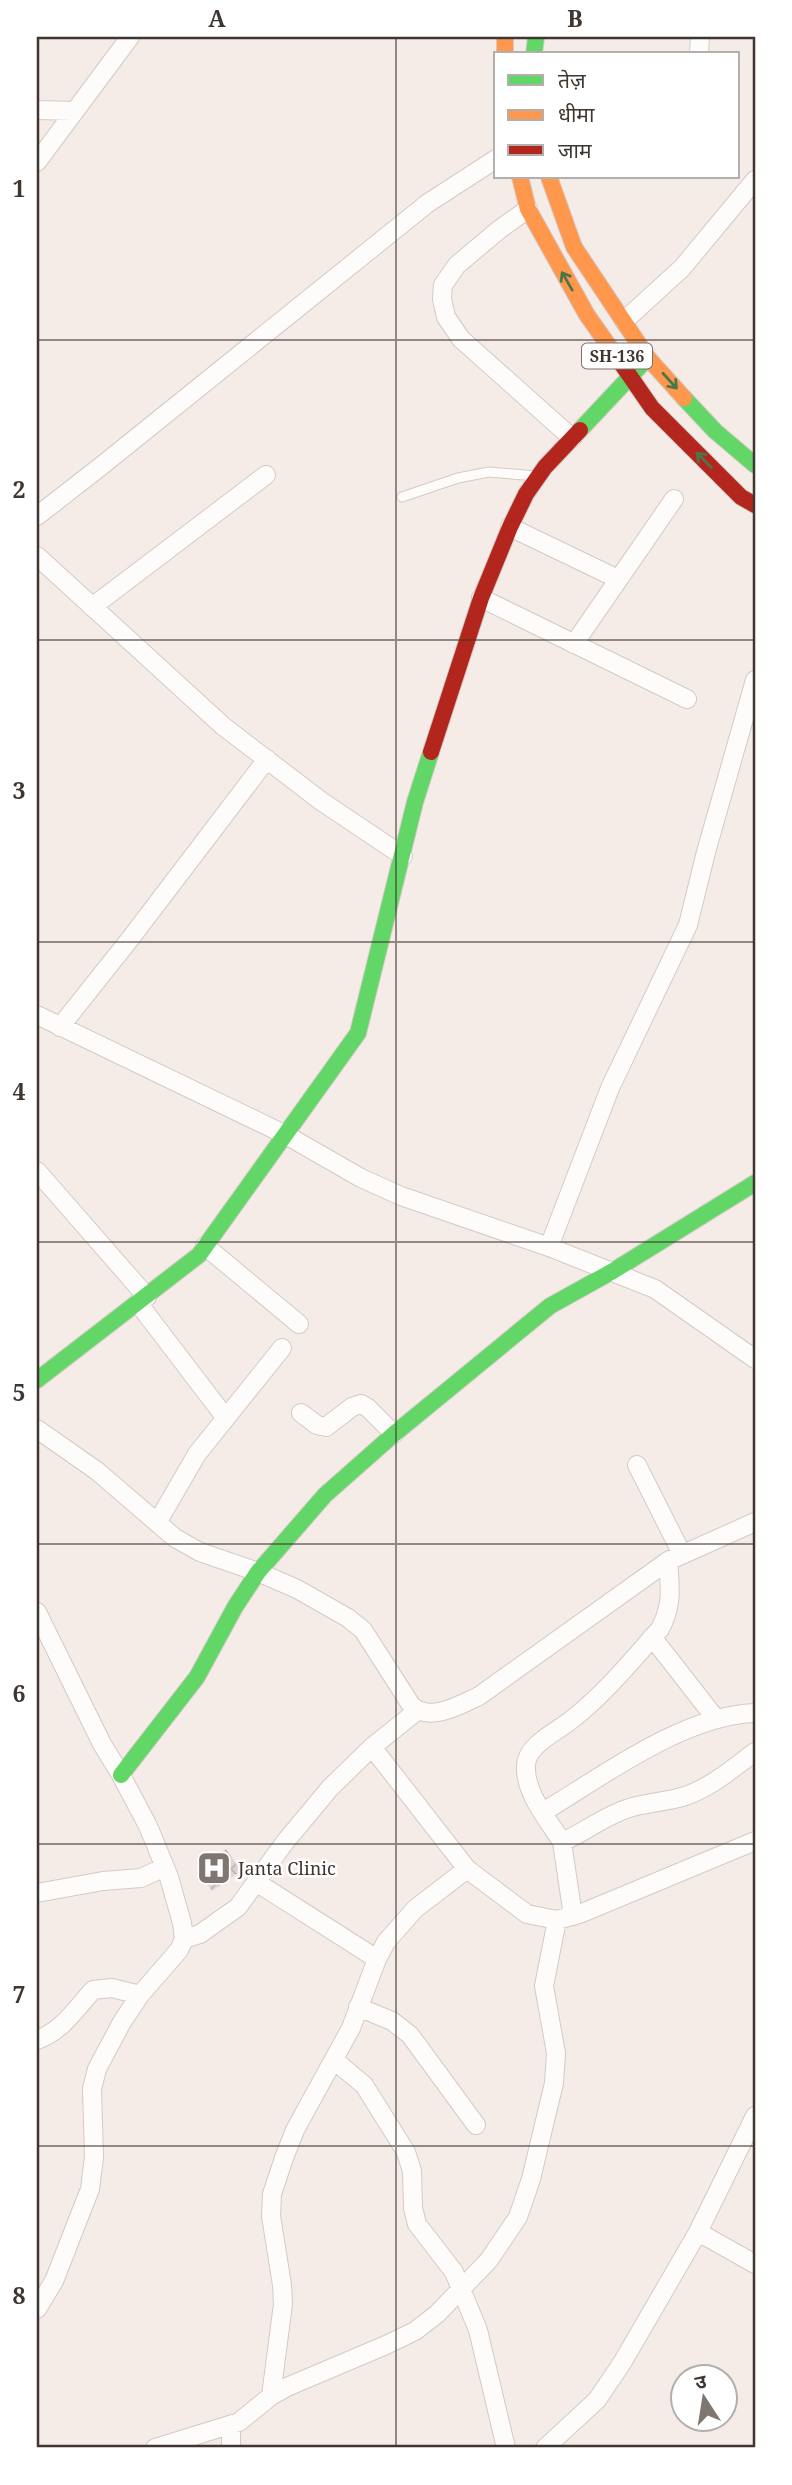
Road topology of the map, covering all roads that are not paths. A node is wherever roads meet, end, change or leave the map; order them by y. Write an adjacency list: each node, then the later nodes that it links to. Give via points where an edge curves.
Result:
1 (125, 37): 3 (street)
2 (37, 110): 3 (street)
3 (74, 111): 5 (street)
4 (494, 160): 20 (street, via 428,203)
5 (37, 162)
6 (520, 178): 9 (street, SH-136)
7 (549, 178): 10 (street, SH-136, via 574,247)
8 (755, 180): 10 (street, via 682,268)
9 (527, 209): 12 (street, SH-136, one-way to 9, via 587,315); 13 (street, via 457,265 443,285 442,299 446,317 461,340)
10 (624, 321): 11 (street, SH-136)
11 (648, 358): 12 (street); 14 (street, SH-136, one-way to 14, via 716,431)
12 (631, 376): 13 (street); 19 (street, SH-136, one-way to 12, via 740,496 652,408)
13 (572, 438): 16 (street)
14 (755, 465)
15 (266, 475): 25 (street)
16 (539, 476): 17 (lane, via 489,472); 21 (street)
17 (402, 497)
18 (674, 499): 23 (street)
19 (755, 505)
20 (37, 516)
21 (510, 527): 23 (street); 24 (street)
22 (37, 556): 25 (street)
23 (618, 579): 26 (street)
24 (481, 598): 26 (street); 30 (street, via 415,803)
25 (92, 607): 29 (street, via 223,726)
26 (574, 644): 28 (street)
27 (755, 680): 37 (street, via 688,925 610,1088)
28 (687, 699)
29 (267, 759): 30 (street); 32 (street)
30 (403, 856): 33 (street, via 358,1033)
31 (37, 1015): 32 (street)
32 (60, 1027): 33 (street)
33 (286, 1135): 36 (street); 37 (street, via 401,1196)
34 (37, 1171): 39 (street)
35 (755, 1183): 38 (street)
36 (205, 1246): 39 (street); 40 (street)
37 (549, 1247): 38 (street)
38 (613, 1271): 42 (street, via 655,1289); 47 (street, via 550,1306)
39 (142, 1300): 43 (street); 45 (street)
40 (299, 1324)
41 (282, 1349): 45 (street)
42 (755, 1359)
43 (37, 1380)
44 (301, 1413): 47 (street, via 326,1427 361,1404)
45 (225, 1417): 50 (street, via 197,1454)
46 (37, 1429): 50 (street, via 97,1471)
47 (394, 1434): 52 (street, via 325,1495)
48 (637, 1465): 51 (street)
49 (755, 1522): 51 (street)
50 (157, 1523): 52 (street, via 200,1552)
51 (675, 1557): 54 (street, via 668,1614); 55 (street, via 479,1696 454,1708 429,1714)
52 (258, 1572): 55 (street, via 314,1597 363,1630); 60 (street, via 197,1677)
53 (37, 1612): 60 (street)
54 (652, 1637): 57 (street); 61 (street, via 592,1704 529,1754 527,1780)
55 (417, 1711): 58 (street)
56 (755, 1713): 57 (street)
57 (716, 1719): 61 (street, via 658,1744)
58 (372, 1747): 65 (street); 66 (street, via 330,1788)
59 (755, 1752): 63 (street, via 683,1797 620,1812)
60 (121, 1775): 64 (street)
61 (543, 1812): 63 (street)
62 (755, 1841): 68 (street)
63 (562, 1842): 68 (street)
64 (165, 1867): 67 (street, via 141,1878); 69 (street)
65 (467, 1869): 68 (street, via 527,1914); 70 (street, via 400,1924)
66 (256, 1882): 69 (street, via 220,1922); 70 (street)
67 (37, 1893)
68 (565, 1918): 80 (street, via 544,1986 556,2053 554,2084 531,2179 518,2217 489,2260)
69 (184, 1939): 71 (street)
70 (377, 1959): 72 (street)
71 (140, 1995): 73 (street, via 111,1988 93,1990 52,2035); 81 (street, via 97,2069 92,2090 90,2189 54,2281)
72 (358, 2007): 74 (street); 76 (street, via 392,2021 410,2035)
73 (37, 2040)
74 (335, 2062): 80 (street, via 363,2085 406,2152 417,2224); 82 (street, via 295,2130 272,2194 283,2304)
75 (755, 2116): 77 (street)
76 (476, 2125)
77 (750, 2140): 78 (street)
78 (698, 2232): 79 (street); 87 (street, via 597,2400)
79 (755, 2264)
80 (461, 2288): 82 (street, via 415,2331); 86 (street, via 488,2363)
81 (37, 2309)
82 (271, 2396): 83 (street)
83 (231, 2425): 84 (street); 85 (street)
84 (155, 2448)
85 (231, 2448)
86 (506, 2448)
87 (545, 2448)

